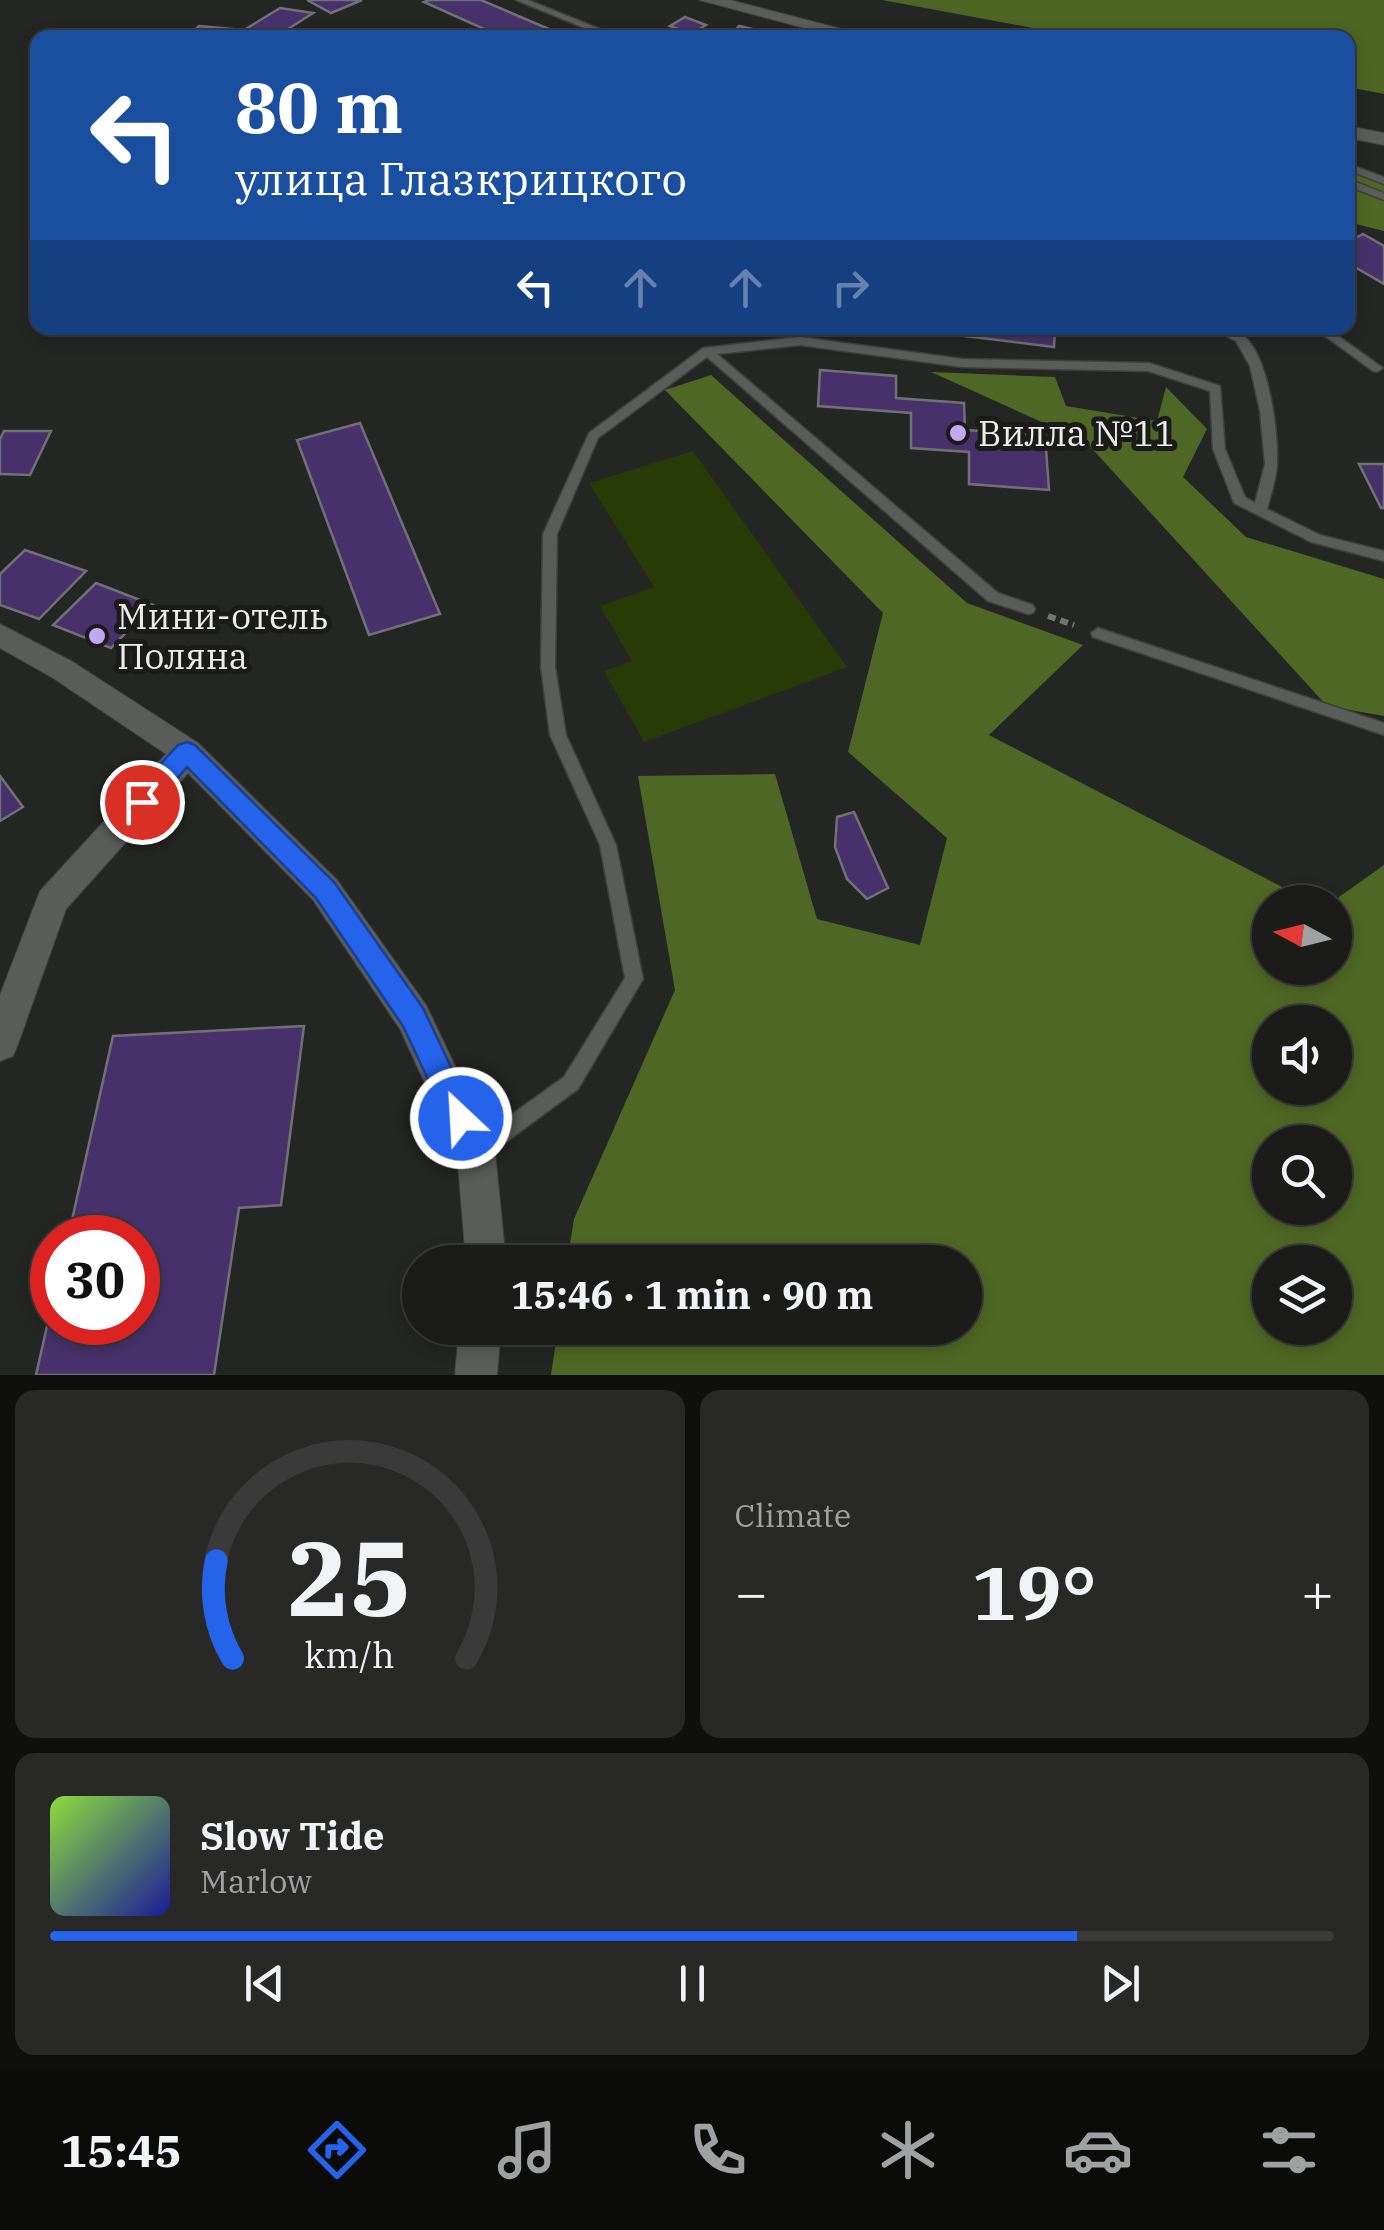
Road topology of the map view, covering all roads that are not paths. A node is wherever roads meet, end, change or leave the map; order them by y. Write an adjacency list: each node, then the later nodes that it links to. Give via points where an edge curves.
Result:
1 (520, 0): 3 (lane)
2 (708, 0): 4 (street)
3 (597, 30)
4 (833, 30)
5 (1355, 133): 6 (street)
6 (1384, 138)
7 (1355, 170): 8 (lane)
8 (1384, 181)
9 (1355, 185): 10 (lane)
10 (1384, 197)
11 (1232, 335): 15 (lane, via 1256,366 1266,410 1271,464)
12 (1330, 335): 14 (lane)
13 (707, 351): 15 (lane, via 800,340 962,363 1149,368 1216,389 1219,449 1239,500); 17 (lane, via 993,597); 23 (lane, via 593,436 550,534 548,667 558,735 608,845 634,979 570,1083)
14 (1376, 368)
15 (1260, 510): 16 (lane, via 1316,539)
16 (1384, 556)
17 (1028, 609)
18 (1098, 633): 20 (lane)
19 (0, 635): 21 (street)
20 (1384, 729)
21 (187, 752): 22 (street, via 52,902); 23 (street, via 325,890 413,1017)
22 (0, 1044)
23 (476, 1152): 24 (street)
24 (484, 1245)
25 (479, 1345): 26 (street)
26 (476, 1375)

